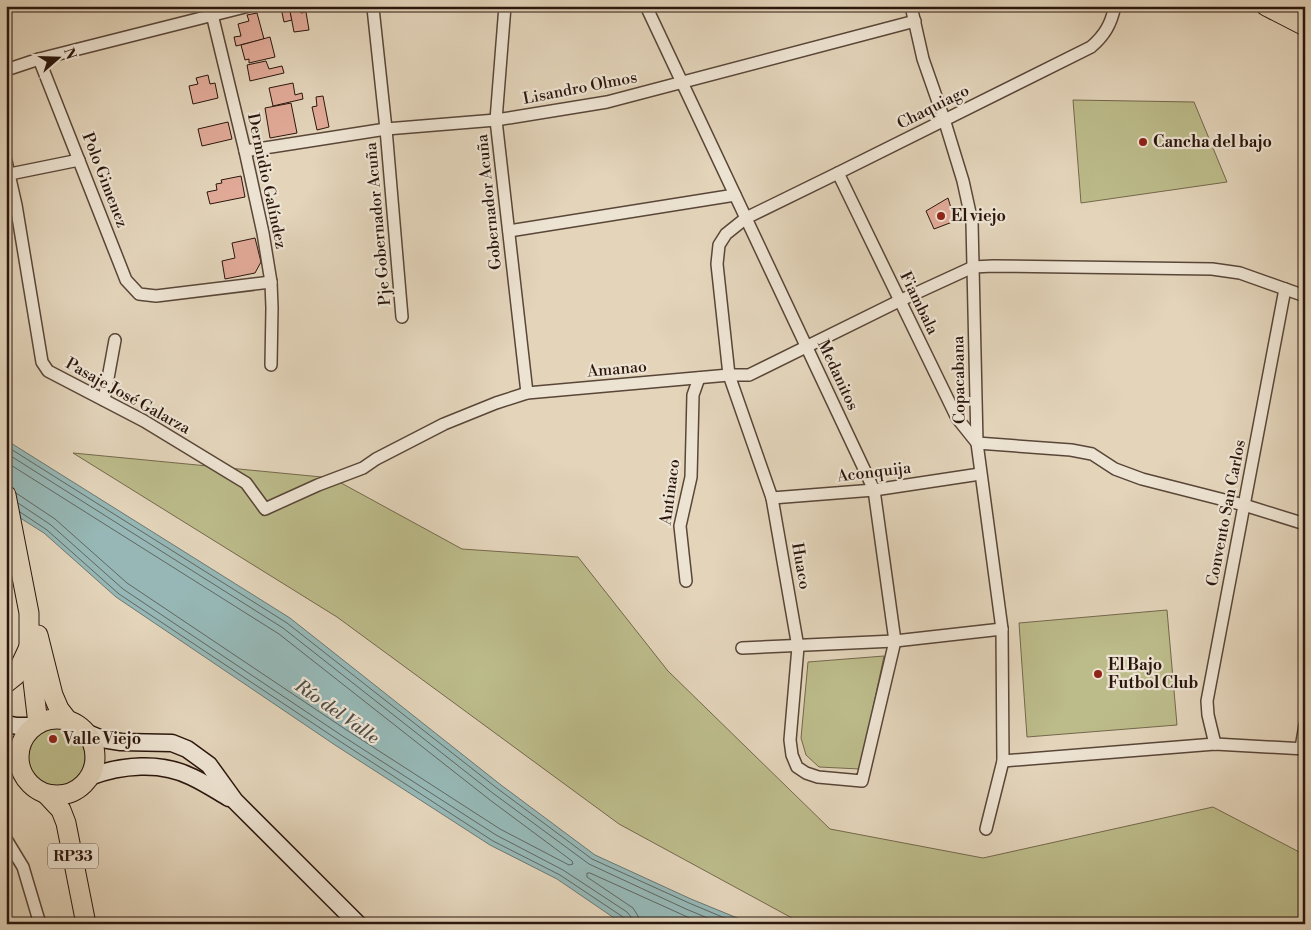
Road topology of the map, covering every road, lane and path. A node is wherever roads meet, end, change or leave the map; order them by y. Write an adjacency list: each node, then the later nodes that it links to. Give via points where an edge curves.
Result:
1 (249, 6): 8 (street)
2 (505, 6): 15 (street, Gobernador Acuña)
3 (646, 6): 13 (street, Medanitos)
4 (911, 6): 9 (street, Copacabana)
5 (1115, 6): 14 (street, Chaquiago, via 1112,21 1092,47)
6 (1266, 6): 10 (main road)
7 (372, 8): 16 (street, Pje Gobernador Acuña)
8 (211, 11): 11 (street); 17 (street, Dermidio Galíndez)
9 (915, 21): 13 (street, Lisandro Olmos); 14 (street, Copacabana, via 923,58)
10 (1305, 26)
11 (39, 59): 12 (street); 18 (street, Polo Gimenez)
12 (6, 70)
13 (682, 83): 15 (street, Lisandro Olmos, via 607,102); 22 (street, Medanitos)
14 (944, 119): 20 (street, Chaquiago); 25 (street, Copacabana, via 972,222)
15 (496, 120): 16 (street, Lisandro Olmos); 24 (street, Gobernador Acuña)
16 (386, 129): 17 (street, Lisandro Olmos); 30 (street, Pje Gobernador Acuña)
17 (245, 151): 26 (street, Dermidio Galíndez)
18 (79, 160): 21 (street); 26 (street, Polo Gimenez, via 126,280 139,294 156,296)
19 (6, 162): 21 (street, Pasaje José Galarza)
20 (838, 173): 23 (street, Chaquiago); 29 (street, Fiambala)
21 (10, 174): 37 (street, Pasaje José Galarza, via 42,362 48,371)
22 (735, 195): 23 (street, Medanitos); 24 (street)
23 (746, 218): 32 (street, Medanitos); 34 (street, via 726,234 719,245 717,264)
24 (509, 231): 36 (street, Gobernador Acuña)
25 (973, 267): 27 (street, via 1212,269 1240,272); 29 (street, Amanao); 38 (street, Copacabana)
26 (271, 282): 33 (street, Dermidio Galíndez)
27 (1285, 289): 28 (street); 43 (street, Convento San Carlos)
28 (1305, 296)
29 (899, 301): 32 (street, Amanao); 38 (street, Fiambala, via 957,418)
30 (402, 317)
31 (115, 340): 37 (street)
32 (807, 346): 34 (street, Amanao, via 749,375); 40 (street, Medanitos)
33 (271, 365)
34 (729, 375): 35 (street, Amanao); 42 (street, Huaco)
35 (699, 378): 36 (street, Amanao); 46 (street, Antinaco, via 693,395 691,477 680,526)
36 (527, 393): 44 (street, Amanao, via 444,424 363,468)
37 (104, 400): 44 (street, Pasaje José Galarza, via 246,483)
38 (977, 442): 39 (street, Copacabana); 43 (street, via 1092,454 1115,469 1142,479)
39 (980, 474): 40 (street, Aconquija); 48 (street, Copacabana)
40 (874, 490): 42 (street, Aconquija); 49 (street, Medanitos)
41 (6, 495): 47 (main road)
42 (772, 498): 51 (street, Huaco)
43 (1244, 504): 45 (street); 59 (street, Convento San Carlos, via 1207,701)
44 (265, 508)
45 (1305, 524)
46 (686, 581)
47 (27, 605): 50 (main road); 54 (main road, via 53,695)
48 (1002, 629): 49 (street); 62 (street, Copacabana)
49 (895, 641): 51 (street); 63 (street, Medanitos, via 862,781 818,776)
50 (29, 647): 53 (main road, via 16,675); 56 (main road)
51 (798, 647): 52 (street); 63 (street, Huaco, via 790,740)
52 (742, 648)
53 (6, 683)
54 (69, 722): 56 (main road, via 53,720); 58 (main road)
55 (6, 724): 56 (main road)
56 (36, 725): 64 (main road, via 25,736 20,749)
57 (1305, 725): 60 (street)
58 (85, 732): 65 (main road, RP33, via 94,750 94,759); 67 (main road, via 102,739 172,743 187,749 209,765)
59 (1215, 744): 60 (street); 62 (street)
60 (1303, 748)
61 (6, 756): 64 (main road)
62 (1004, 761): 68 (street, Copacabana)
63 (797, 767)
64 (21, 770): 66 (main road, RP33, via 32,786)
65 (83, 783): 66 (main road, via 64,795); 67 (main road, via 105,771 154,767 191,776); 72 (main road, RP33, via 75,813)
66 (46, 794): 71 (main road, RP33, via 61,810 66,823)
67 (235, 802): 73 (main road)
68 (986, 829)
69 (6, 839): 70 (street, via 23,867)
70 (40, 924)
71 (86, 924)
72 (97, 924)
73 (358, 924)

